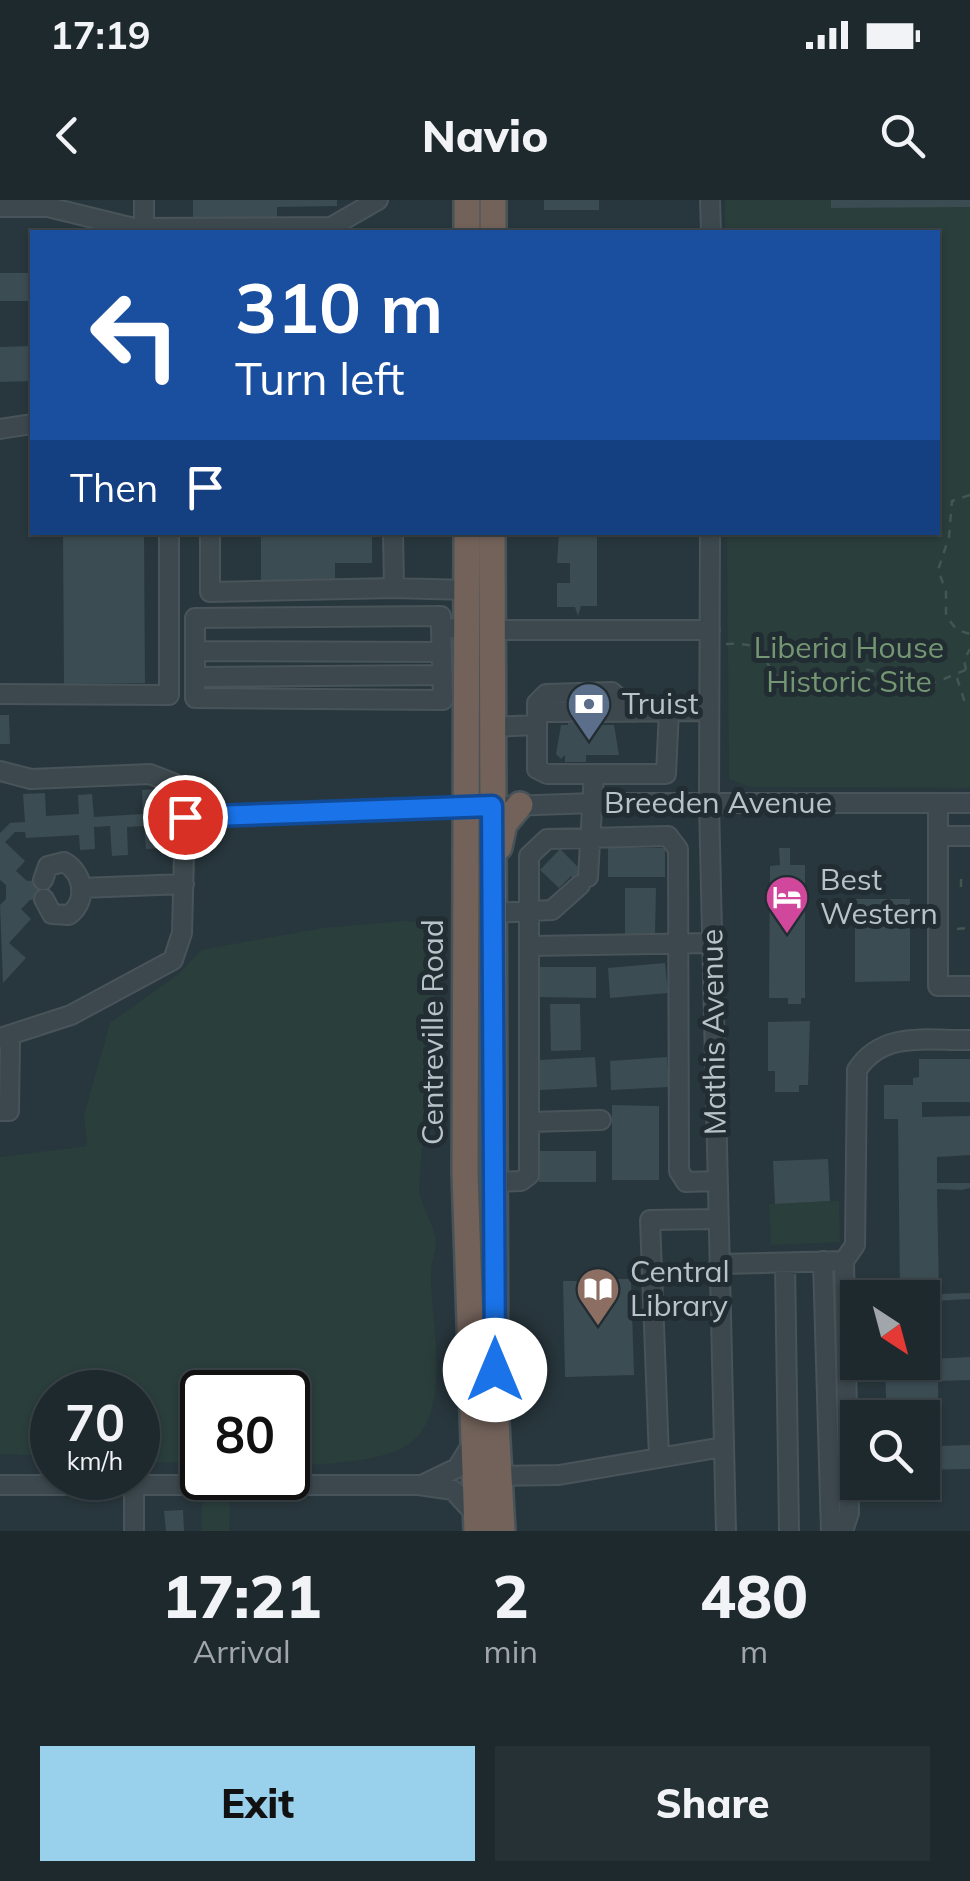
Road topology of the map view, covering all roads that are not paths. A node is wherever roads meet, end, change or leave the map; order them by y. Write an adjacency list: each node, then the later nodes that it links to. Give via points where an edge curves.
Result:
1 (144, 200): 7 (street)
2 (378, 200): 7 (street, via 331,226)
3 (468, 200): 8 (highway)
4 (493, 200): 9 (highway)
5 (710, 200): 10 (street)
6 (0, 207): 7 (street, via 48,207 104,224)
7 (144, 227)
8 (468, 230)
9 (493, 230)
10 (710, 230)
11 (30, 424): 12 (street)
12 (0, 429)
13 (169, 535): 25 (street, via 169,695)
14 (210, 535): 19 (street, via 210,592)
15 (393, 535): 19 (street)
16 (468, 535): 20 (highway, Centreville Road)
17 (491, 535): 21 (highway, Centreville Road)
18 (710, 535): 22 (street, Mathis Avenue)
19 (394, 588): 20 (street)
20 (466, 590): 21 (highway, Centreville Road)
21 (466, 629): 22 (street); 23 (street, via 441,616 196,618); 24 (street); 30 (highway, Centreville Road); 38 (highway, Centreville Road)
22 (710, 637): 27 (street, Mathis Avenue)
23 (196, 651): 24 (street); 24 (street, via 195,698 443,700)
24 (442, 652)
25 (0, 694)
26 (669, 711): 27 (street); 28 (street); 32 (street, via 666,774)
27 (709, 711): 34 (street, Mathis Avenue)
28 (633, 712): 29 (street); 29 (street, via 606,691 553,692)
29 (537, 713): 30 (street); 32 (street, via 540,772)
30 (492, 727): 38 (highway, Centreville Road)
31 (0, 770): 39 (street, via 32,779 159,775 177,789)
32 (594, 774): 33 (street)
33 (594, 803): 34 (street, Breeden Avenue); 37 (street, Breeden Avenue); 42 (street)
34 (709, 803): 35 (street, Breeden Avenue); 50 (street, Mathis Avenue)
35 (938, 804): 36 (street, Breeden Avenue); 40 (street)
36 (970, 804)
37 (520, 805): 38 (street, Breeden Avenue); 43 (highway, via 504,824)
38 (479, 807): 39 (street, Breeden Avenue); 43 (highway, Centreville Road); 66 (highway, Centreville Road, via 465,1173)
39 (185, 817): 45 (street)
40 (938, 836): 41 (street); 53 (street, via 938,986)
41 (970, 836)
42 (593, 838): 48 (street, via 584,881 552,910); 48 (street, via 548,839 534,849); 51 (street, via 673,838)
43 (492, 876): 49 (highway, Centreville Road)
44 (42, 880): 46 (street, via 48,866 68,862)
45 (184, 884): 46 (street); 54 (street, via 180,946 168,964 71,1015)
46 (82, 888): 47 (street, via 77,908 64,916 52,914)
47 (44, 899)
48 (530, 912): 49 (street); 52 (street)
49 (492, 913): 60 (highway, Centreville Road)
50 (712, 943): 51 (street); 59 (street, Mathis Avenue)
51 (678, 944): 52 (street); 59 (street, via 679,1171 686,1182)
52 (531, 946): 58 (street)
53 (970, 986)
54 (5, 1038): 56 (street, via 9,1111)
55 (970, 1040): 62 (street, via 889,1041 857,1070 855,1245)
56 (0, 1111)
57 (601, 1120): 58 (street)
58 (530, 1122): 60 (street, via 529,1175)
59 (717, 1181): 61 (street, Mathis Avenue)
60 (496, 1182): 73 (highway, Centreville Road)
61 (718, 1219): 65 (street, Mathis Avenue); 68 (street, via 650,1220)
62 (844, 1261): 63 (street); 80 (street, via 849,1513)
63 (823, 1262): 64 (street); 79 (street)
64 (784, 1263): 65 (street); 78 (street)
65 (719, 1264): 67 (street, Mathis Avenue)
66 (472, 1444): 70 (street, via 454,1470); 73 (highway, Centreville Road)
67 (723, 1447): 68 (street); 77 (street, Mathis Avenue)
68 (659, 1458): 73 (street, via 526,1478 516,1472)
69 (160, 1485): 70 (street)
70 (419, 1485): 73 (street)
71 (0, 1486): 72 (street)
72 (30, 1486)
73 (483, 1497): 76 (highway, Centreville Road)
74 (134, 1500): 75 (street)
75 (134, 1531)
76 (502, 1531)
77 (726, 1531)
78 (789, 1531)
79 (831, 1531)
80 (842, 1531)

